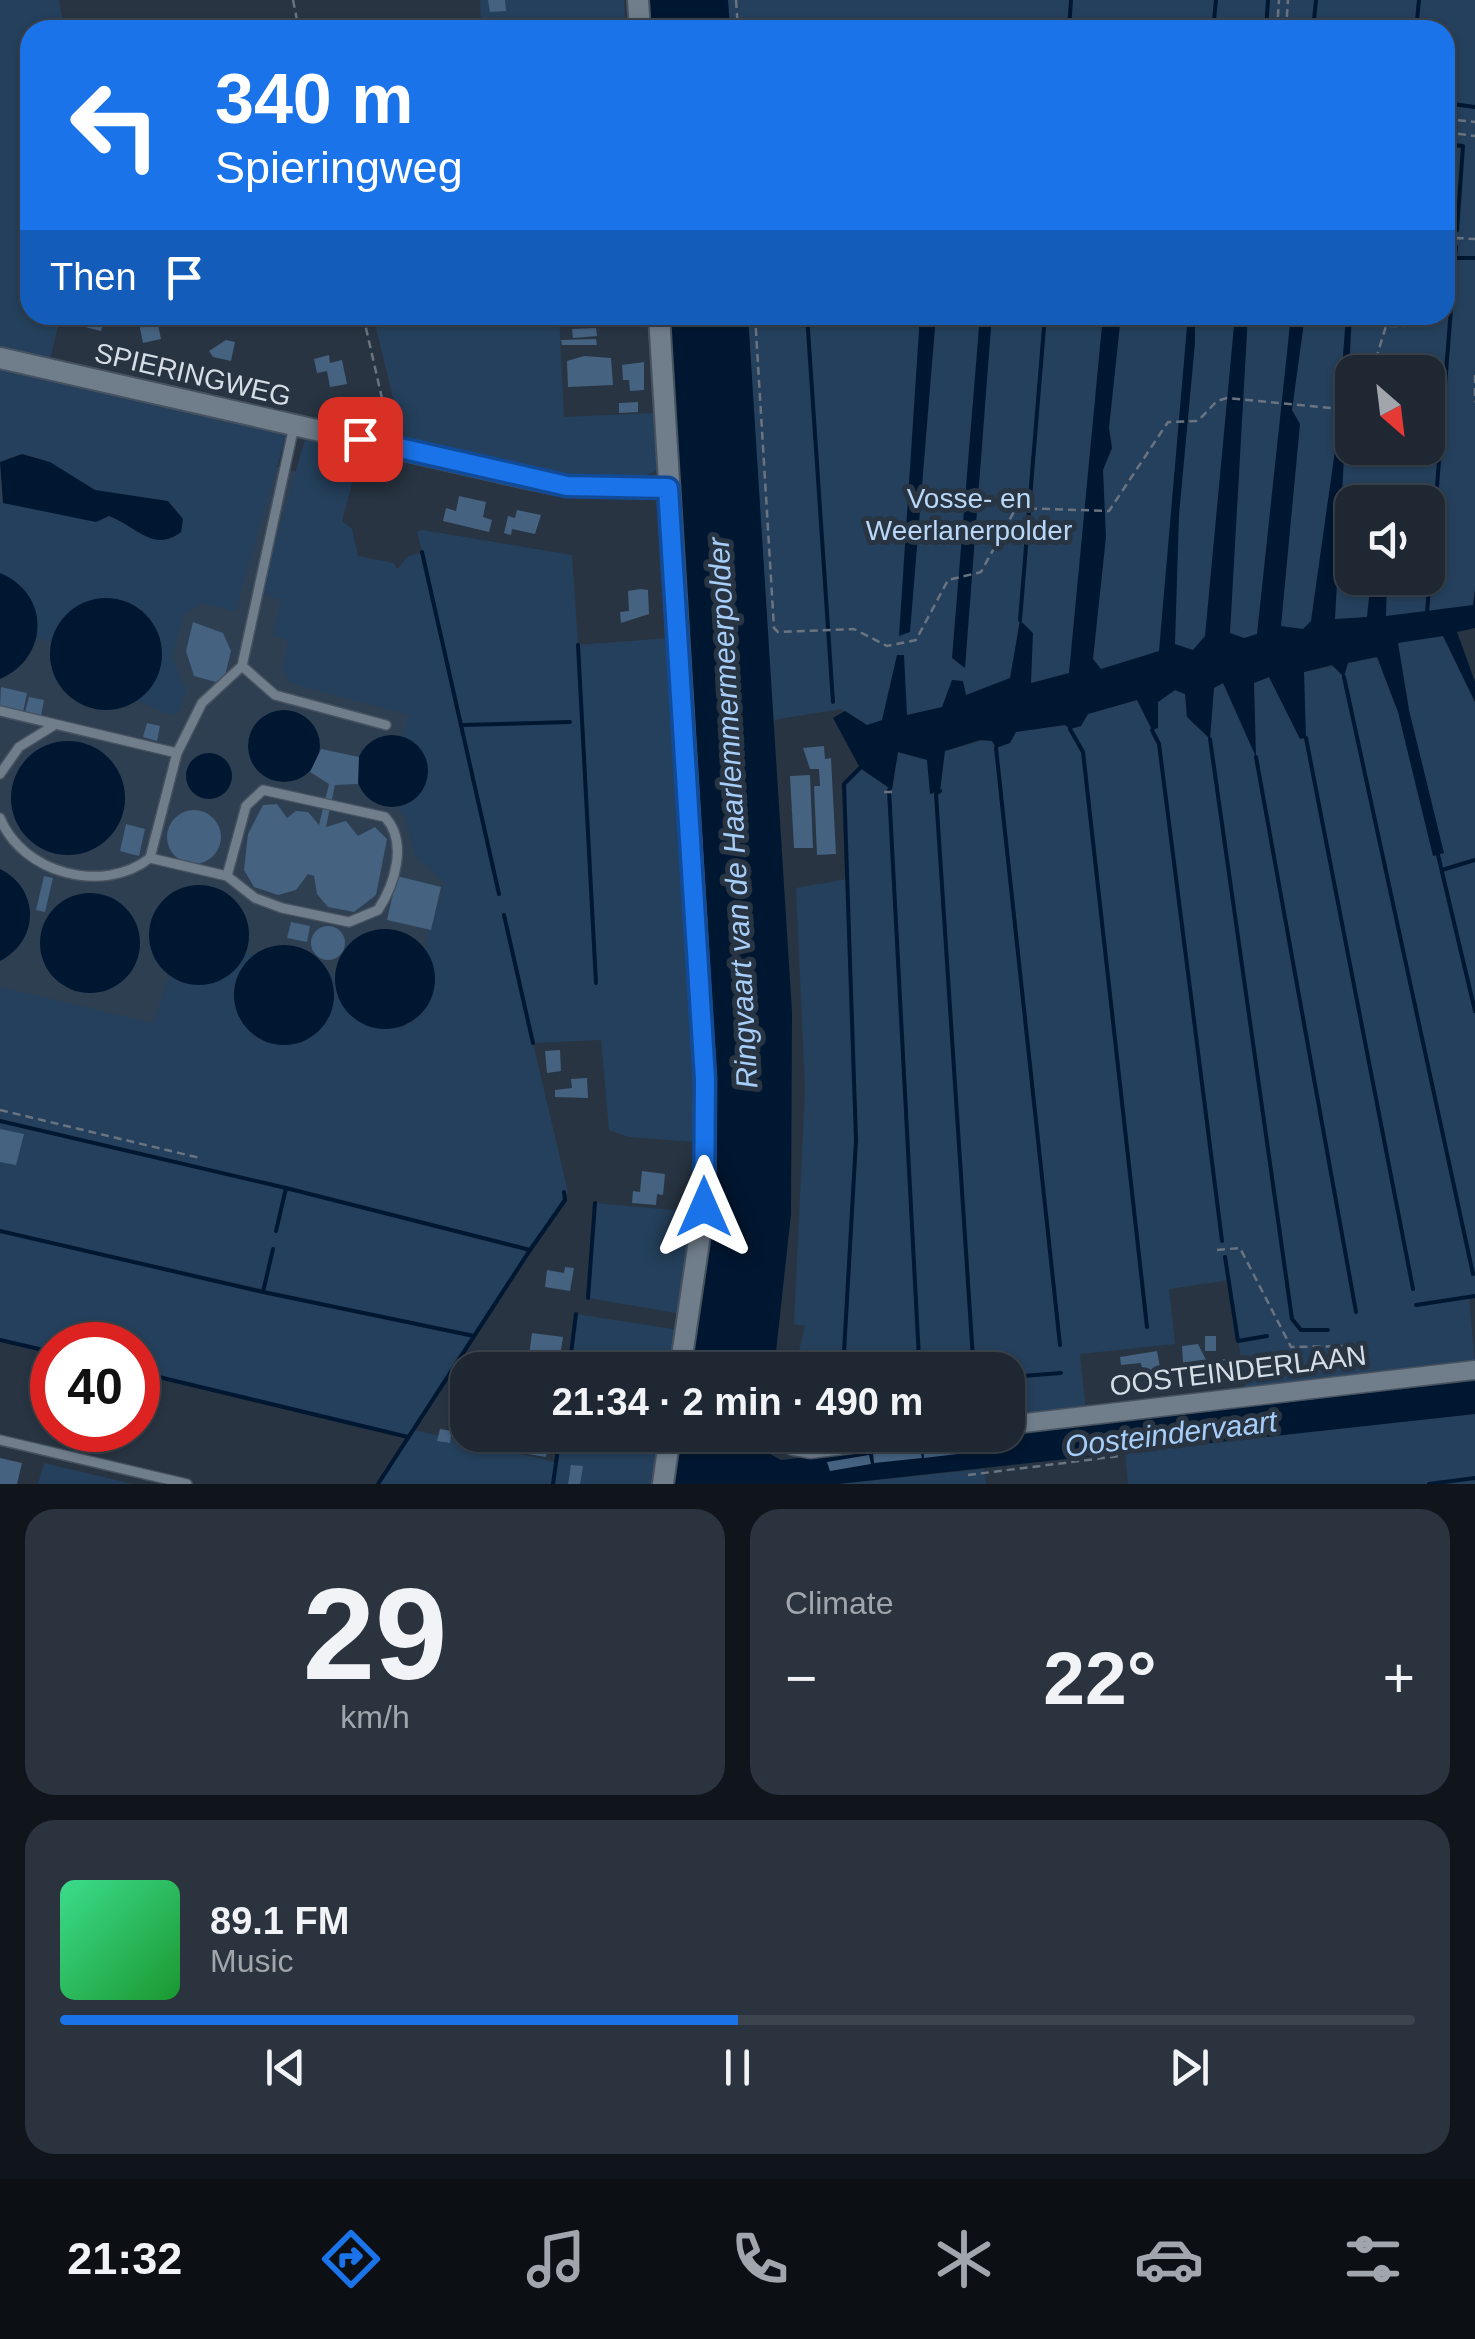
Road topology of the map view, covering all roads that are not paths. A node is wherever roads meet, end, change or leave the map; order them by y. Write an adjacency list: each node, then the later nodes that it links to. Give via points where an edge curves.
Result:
1 (660, 325): 4 (street)
2 (0, 358): 3 (street, SPIERINGWEG)
3 (294, 426): 4 (street, SPIERINGWEG, via 567,486); 5 (lane)
4 (668, 488): 14 (street, via 705,1079 704,1207)
5 (242, 666): 8 (lane, via 275,694); 9 (lane, via 202,703)
6 (0, 711): 7 (lane)
7 (56, 724): 9 (lane); 10 (lane, via 19,747)
8 (386, 725)
9 (176, 752): 12 (lane)
10 (0, 774)
11 (0, 818): 12 (lane, via 23,852 50,866 111,877)
12 (150, 858): 13 (lane)
13 (227, 876): 13 (lane, via 282,908 359,921 384,901 399,844 385,817 263,790 246,806)
14 (683, 1352)
15 (1475, 1370): 16 (street, OOSTEINDERLAAN)
16 (1025, 1423)
17 (0, 1440): 19 (lane)
18 (668, 1452): 20 (street)
19 (186, 1484)
20 (663, 1484)

